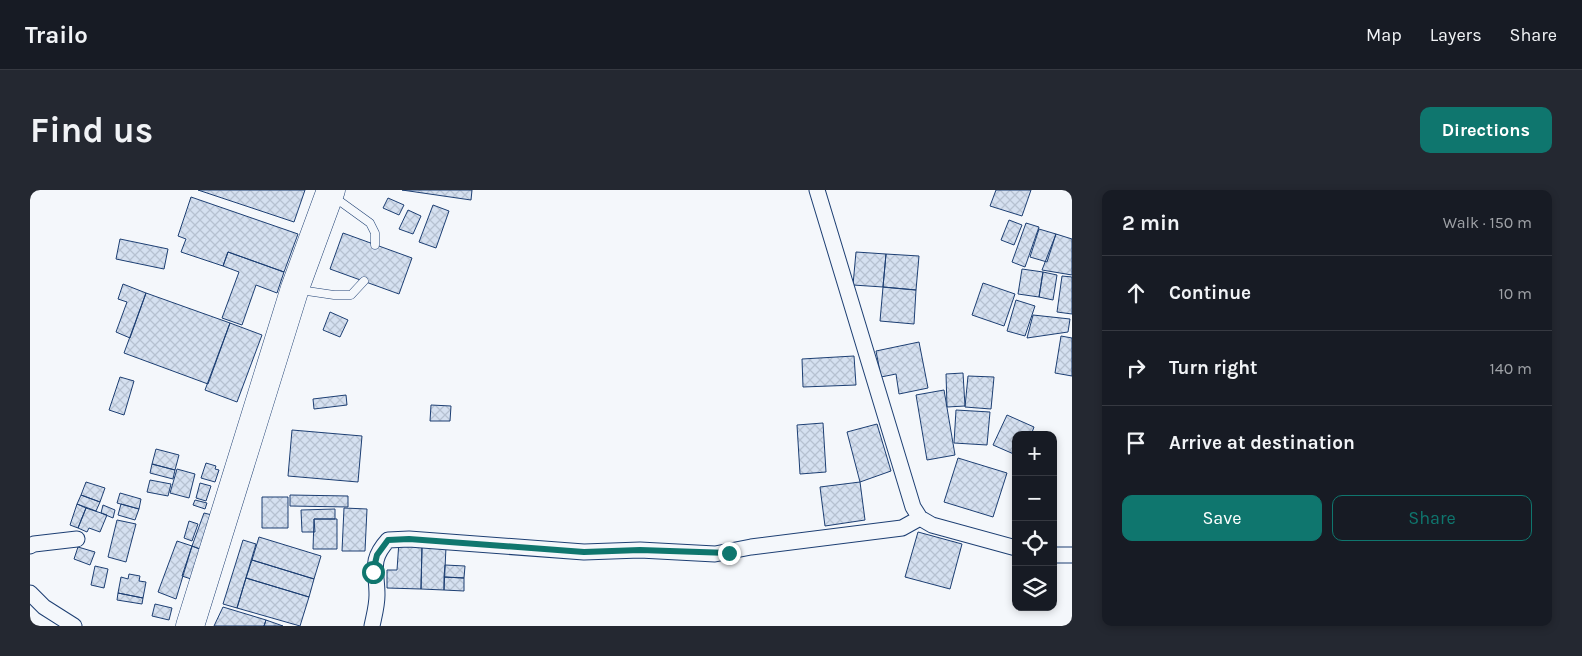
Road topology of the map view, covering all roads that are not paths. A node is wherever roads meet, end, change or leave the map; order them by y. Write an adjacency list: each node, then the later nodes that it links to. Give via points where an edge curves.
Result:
1 (817, 190): 6 (street, via 898,466)
2 (336, 194): 3 (lane, via 370,223 375,233); 5 (highway)
3 (375, 245)
4 (364, 281): 5 (lane, via 352,295)
5 (301, 290): 14 (highway); 15 (highway)
6 (920, 518): 9 (street, via 932,526); 16 (street, via 902,528 716,554 640,550 574,552 388,540 377,555 373,572 377,593)
7 (77, 539): 8 (street)
8 (30, 546)
9 (1012, 547)
10 (1057, 554): 11 (street)
11 (1072, 555)
12 (30, 592): 13 (street, via 44,607)
13 (74, 626)
14 (190, 626)
15 (202, 626)
16 (372, 626)

